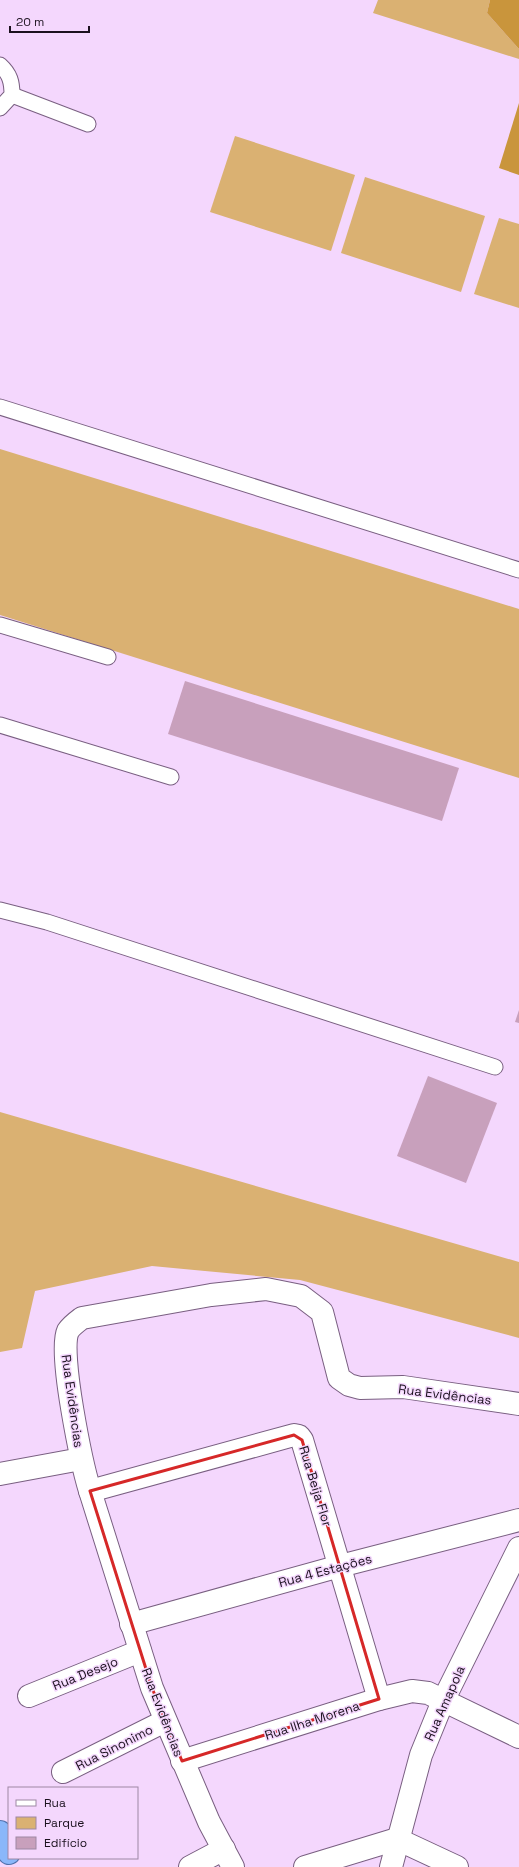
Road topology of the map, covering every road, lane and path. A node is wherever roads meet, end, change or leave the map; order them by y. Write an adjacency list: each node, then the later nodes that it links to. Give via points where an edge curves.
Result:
1 (0, 65): 2 (lane, via 12,82)
2 (12, 95): 3 (lane); 4 (lane)
3 (0, 108)
4 (88, 124)
5 (0, 407): 6 (lane)
6 (519, 570)
7 (0, 625): 8 (lane)
8 (108, 657)
9 (0, 725): 10 (lane)
10 (171, 777)
11 (0, 910): 12 (lane, via 47,922)
12 (496, 1068)
13 (519, 1404): 14 (street, Rua Evidências, via 403,1387 360,1388 349,1385 339,1378 322,1312 301,1296 266,1289 211,1295 82,1318 68,1330 66,1347)
14 (81, 1459): 15 (street); 16 (street, Rua Evidências)
15 (0, 1474)
16 (90, 1491): 19 (street, Rua Beija Flor, via 294,1435 299,1436); 21 (street, Rua Evidências)
17 (519, 1520): 19 (street, Rua 4 Estações)
18 (519, 1548): 20 (street, Rua Amapola)
19 (340, 1566): 21 (street, Rua 4 Estações); 24 (street, Rua Beija Flor)
20 (514, 1573): 25 (street, Rua Amapola)
21 (131, 1624): 22 (street, Rua Evidências)
22 (140, 1651): 23 (street, Rua Desejo); 26 (street, Rua Evidências)
23 (30, 1696)
24 (380, 1699): 25 (street, Rua Ilha Morena, via 420,1690); 28 (street, Rua Ilha Morena)
25 (443, 1701): 27 (street, Rua Ilha Morena); 31 (street, Rua Amapola, via 421,1756)
26 (165, 1721): 28 (street, Rua Evidências); 29 (street, Rua Sinonimo)
27 (519, 1737)
28 (182, 1761): 33 (street, Rua Evidências)
29 (63, 1772)
30 (0, 1832): 32 (highway)
31 (397, 1839): 35 (street); 36 (street, Rua Amapola); 37 (street)
32 (8, 1851)
33 (228, 1858): 34 (street)
34 (190, 1867)
35 (305, 1867)
36 (391, 1867)
37 (457, 1867)

